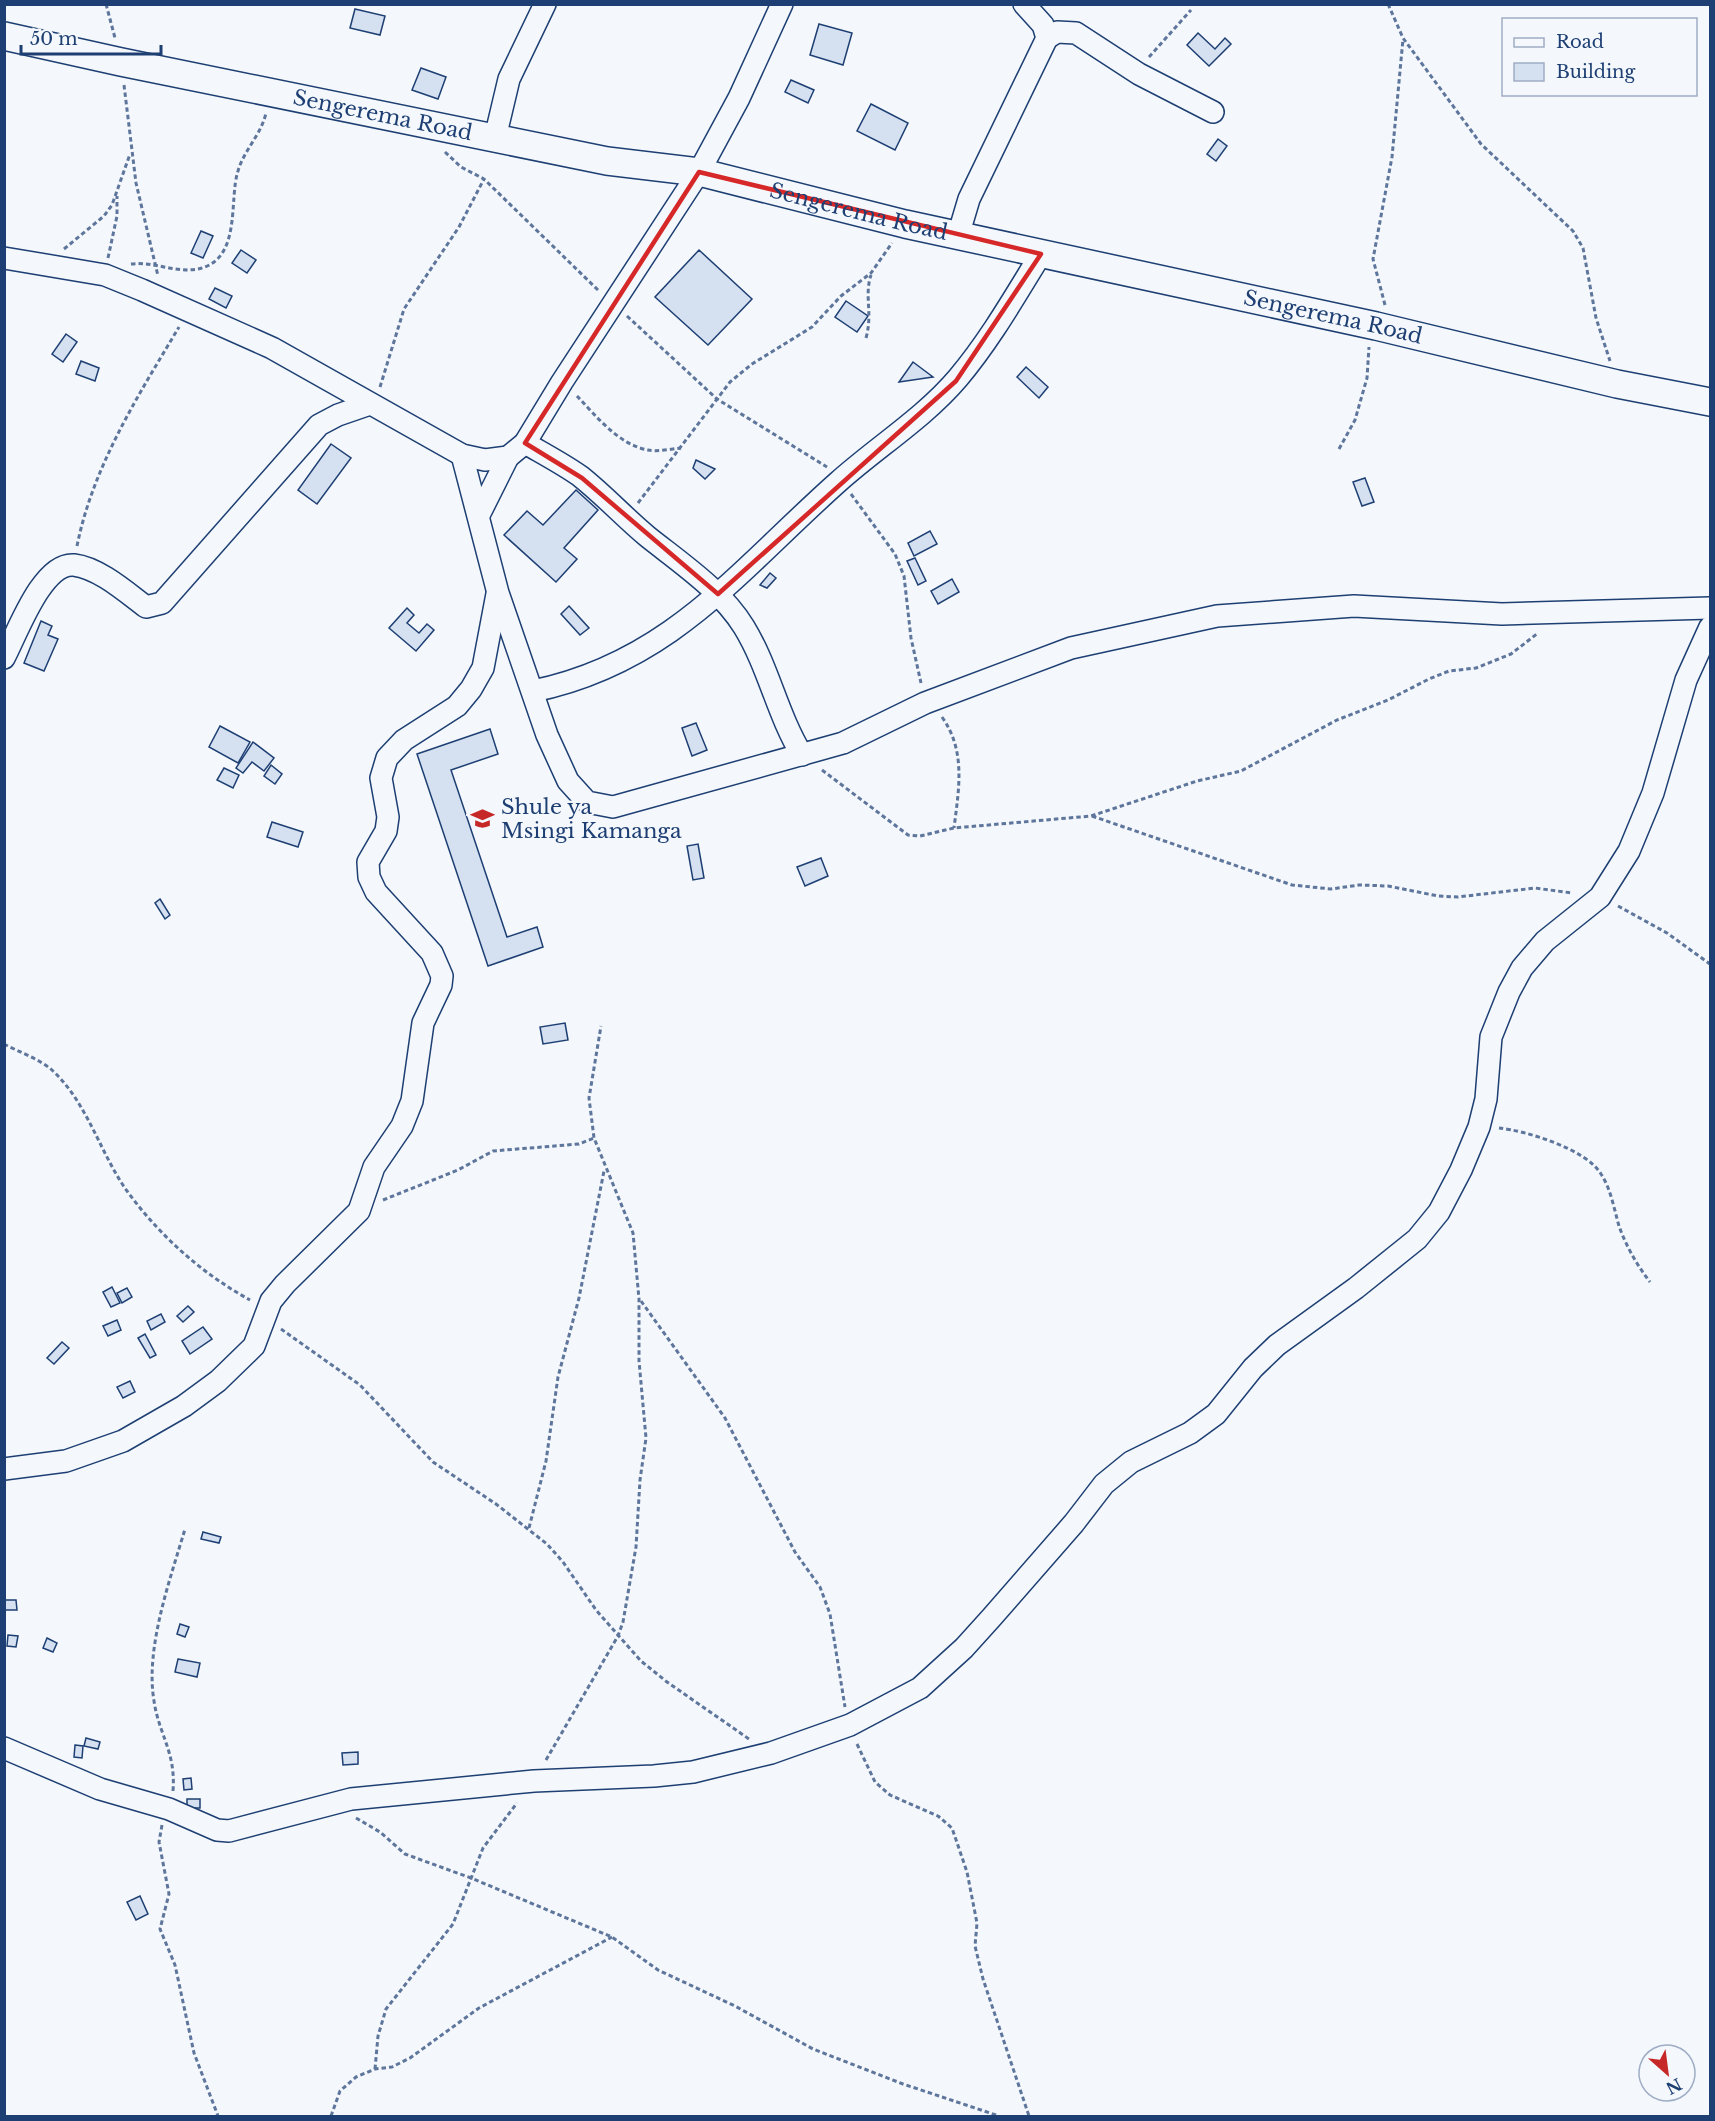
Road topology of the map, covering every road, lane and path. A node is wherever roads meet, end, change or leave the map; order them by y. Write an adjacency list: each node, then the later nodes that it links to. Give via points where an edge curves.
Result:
1 (106, 4): 10 (path)
2 (545, 4): 14 (street, via 509,79)
3 (782, 4): 17 (street, via 739,98)
4 (1024, 4): 8 (street, via 1043,25)
5 (1389, 4): 9 (path)
6 (1191, 10): 11 (path, via 1150,54)
7 (4, 36): 10 (main road, Sengerema Road)
8 (1047, 38): 11 (street, via 1057,32 1076,33); 21 (street, via 969,199)
9 (1403, 38): 31 (path, via 1392,157 1373,259 1385,295); 34 (path, via 1481,144 1573,231 1583,248 1596,318)
10 (122, 62): 12 (main road, Sengerema Road); 16 (path)
11 (1139, 74): 13 (street)
12 (269, 93): 14 (main road, Sengerema Road); 25 (path, via 264,123 238,170 233,222 220,253 204,268)
13 (1213, 112)
14 (495, 138): 17 (main road, Sengerema Road, via 607,161)
15 (441, 148): 18 (path, via 461,167)
16 (130, 152): 19 (path); 25 (path)
17 (699, 172): 20 (main road, Sengerema Road); 29 (street)
18 (484, 179): 29 (path); 37 (path, via 459,227 404,309 384,381)
19 (117, 194): 24 (path, via 104,216); 27 (path, via 117,216)
20 (905, 224): 21 (main road, Sengerema Road); 26 (path)
21 (958, 236): 22 (main road, Sengerema Road)
22 (1041, 254): 31 (main road, Sengerema Road); 43 (street, via 997,326 956,381 919,417)
23 (4, 258): 24 (street)
24 (46, 263): 27 (street)
25 (155, 265): 28 (path)
26 (871, 273): 32 (path); 35 (path, via 841,296 812,327 740,372)
27 (105, 275): 28 (street)
28 (164, 301): 30 (street)
29 (614, 303): 33 (street); 35 (path)
30 (188, 312): 37 (street, via 272,348); 46 (path, via 124,419 82,519)
31 (1382, 328): 34 (main road, Sengerema Road); 40 (path, via 1366,356 1367,378 1355,420)
32 (866, 338)
33 (562, 382): 38 (street); 39 (path, via 624,440 650,451)
34 (1617, 384): 36 (main road, Sengerema Road)
35 (717, 399): 39 (path); 43 (path, via 829,468)
36 (1710, 402)
37 (370, 404): 41 (street); 46 (street, via 319,425 162,603 146,607 89,570)
38 (525, 443): 42 (street); 45 (street, via 582,478)
39 (681, 448): 45 (path)
40 (1339, 449)
41 (462, 454): 42 (street, via 485,460); 44 (street)
42 (508, 457): 44 (street)
43 (840, 480): 48 (street); 54 (path, via 895,554 904,576 911,638)
44 (479, 515): 47 (street)
45 (627, 519): 48 (street)
46 (73, 565): 52 (street, via 59,567 48,576)
47 (498, 593): 53 (street); 65 (street, via 483,668 471,689 457,705 404,740 387,758 381,778 388,817 386,831 368,862 369,877 376,892 432,952 442,976 423,1023 412,1101 402,1126 374,1167)
48 (718, 594): 53 (street, via 631,658 570,684); 55 (street, via 758,650 779,709)
49 (1710, 608): 50 (street)
50 (1563, 614): 54 (street, via 1502,615 1353,606 1217,616 1071,648); 56 (path, via 1511,654 1476,668 1449,670 1337,720 1241,771)
51 (1710, 627): 58 (street, via 1686,680 1653,793 1629,851)
52 (4, 658)
53 (533, 691): 55 (street, via 567,781 587,802 613,807)
54 (925, 703): 55 (street, via 843,743); 57 (path, via 942,717 957,744)
55 (802, 755): 57 (path, via 908,835 931,835)
56 (1091, 816): 57 (path); 58 (path, via 1292,885 1331,889 1388,886 1458,897 1535,888)
57 (954, 828)
58 (1600, 897): 59 (path); 62 (street, via 1545,941 1522,968 1509,992 1491,1037 1486,1099)
59 (1710, 963)
60 (601, 1026): 63 (path, via 589,1098)
61 (4, 1044): 68 (path, via 52,1069 77,1100 127,1190 173,1244)
62 (1479, 1127): 66 (path, via 1544,1138 1591,1162 1602,1174 1636,1264); 73 (street, via 1438,1212 1417,1239 1277,1345 1216,1414 1190,1433 1131,1462 1104,1484 1074,1523 944,1667 920,1688)
63 (594, 1138): 64 (path); 65 (path, via 579,1144 493,1151 458,1170)
64 (604, 1169): 67 (path, via 633,1233); 71 (path)
65 (359, 1211): 68 (street, via 285,1284)
66 (1650, 1282)
67 (639, 1299): 72 (path, via 646,1454 640,1480 636,1547); 73 (path, via 725,1418 795,1552 820,1587 830,1614 842,1698)
68 (265, 1320): 69 (street, via 254,1346 218,1381 123,1441 66,1461); 71 (path, via 360,1385 433,1462)
69 (4, 1469)
70 (185, 1529): 78 (path, via 165,1600 153,1665 154,1702 172,1756 174,1779)
71 (529, 1529): 72 (path, via 563,1562)
72 (618, 1636): 75 (path, via 667,1682); 76 (path)
73 (850, 1725): 75 (street); 85 (path, via 875,1782 890,1794 938,1816 952,1828 967,1872 977,1923 975,1946 983,1979)
74 (4, 1748): 78 (street, via 100,1789)
75 (771, 1753): 76 (street, via 693,1772)
76 (534, 1781): 77 (street); 79 (path, via 483,1848)
77 (331, 1804): 78 (street, via 229,1831 217,1830); 79 (path, via 380,1832 405,1854)
78 (169, 1809): 82 (path, via 159,1842 169,1894 160,1929 175,1965 194,2053)
79 (471, 1878): 80 (path); 81 (path, via 453,1924 386,2009)
80 (612, 1937): 81 (path, via 479,2008 410,2058 393,2067); 84 (path, via 658,1970 813,2049)
81 (375, 2069): 83 (path, via 356,2077 340,2091)
82 (218, 2116)
83 (331, 2116)
84 (999, 2116)
85 (1029, 2116)

